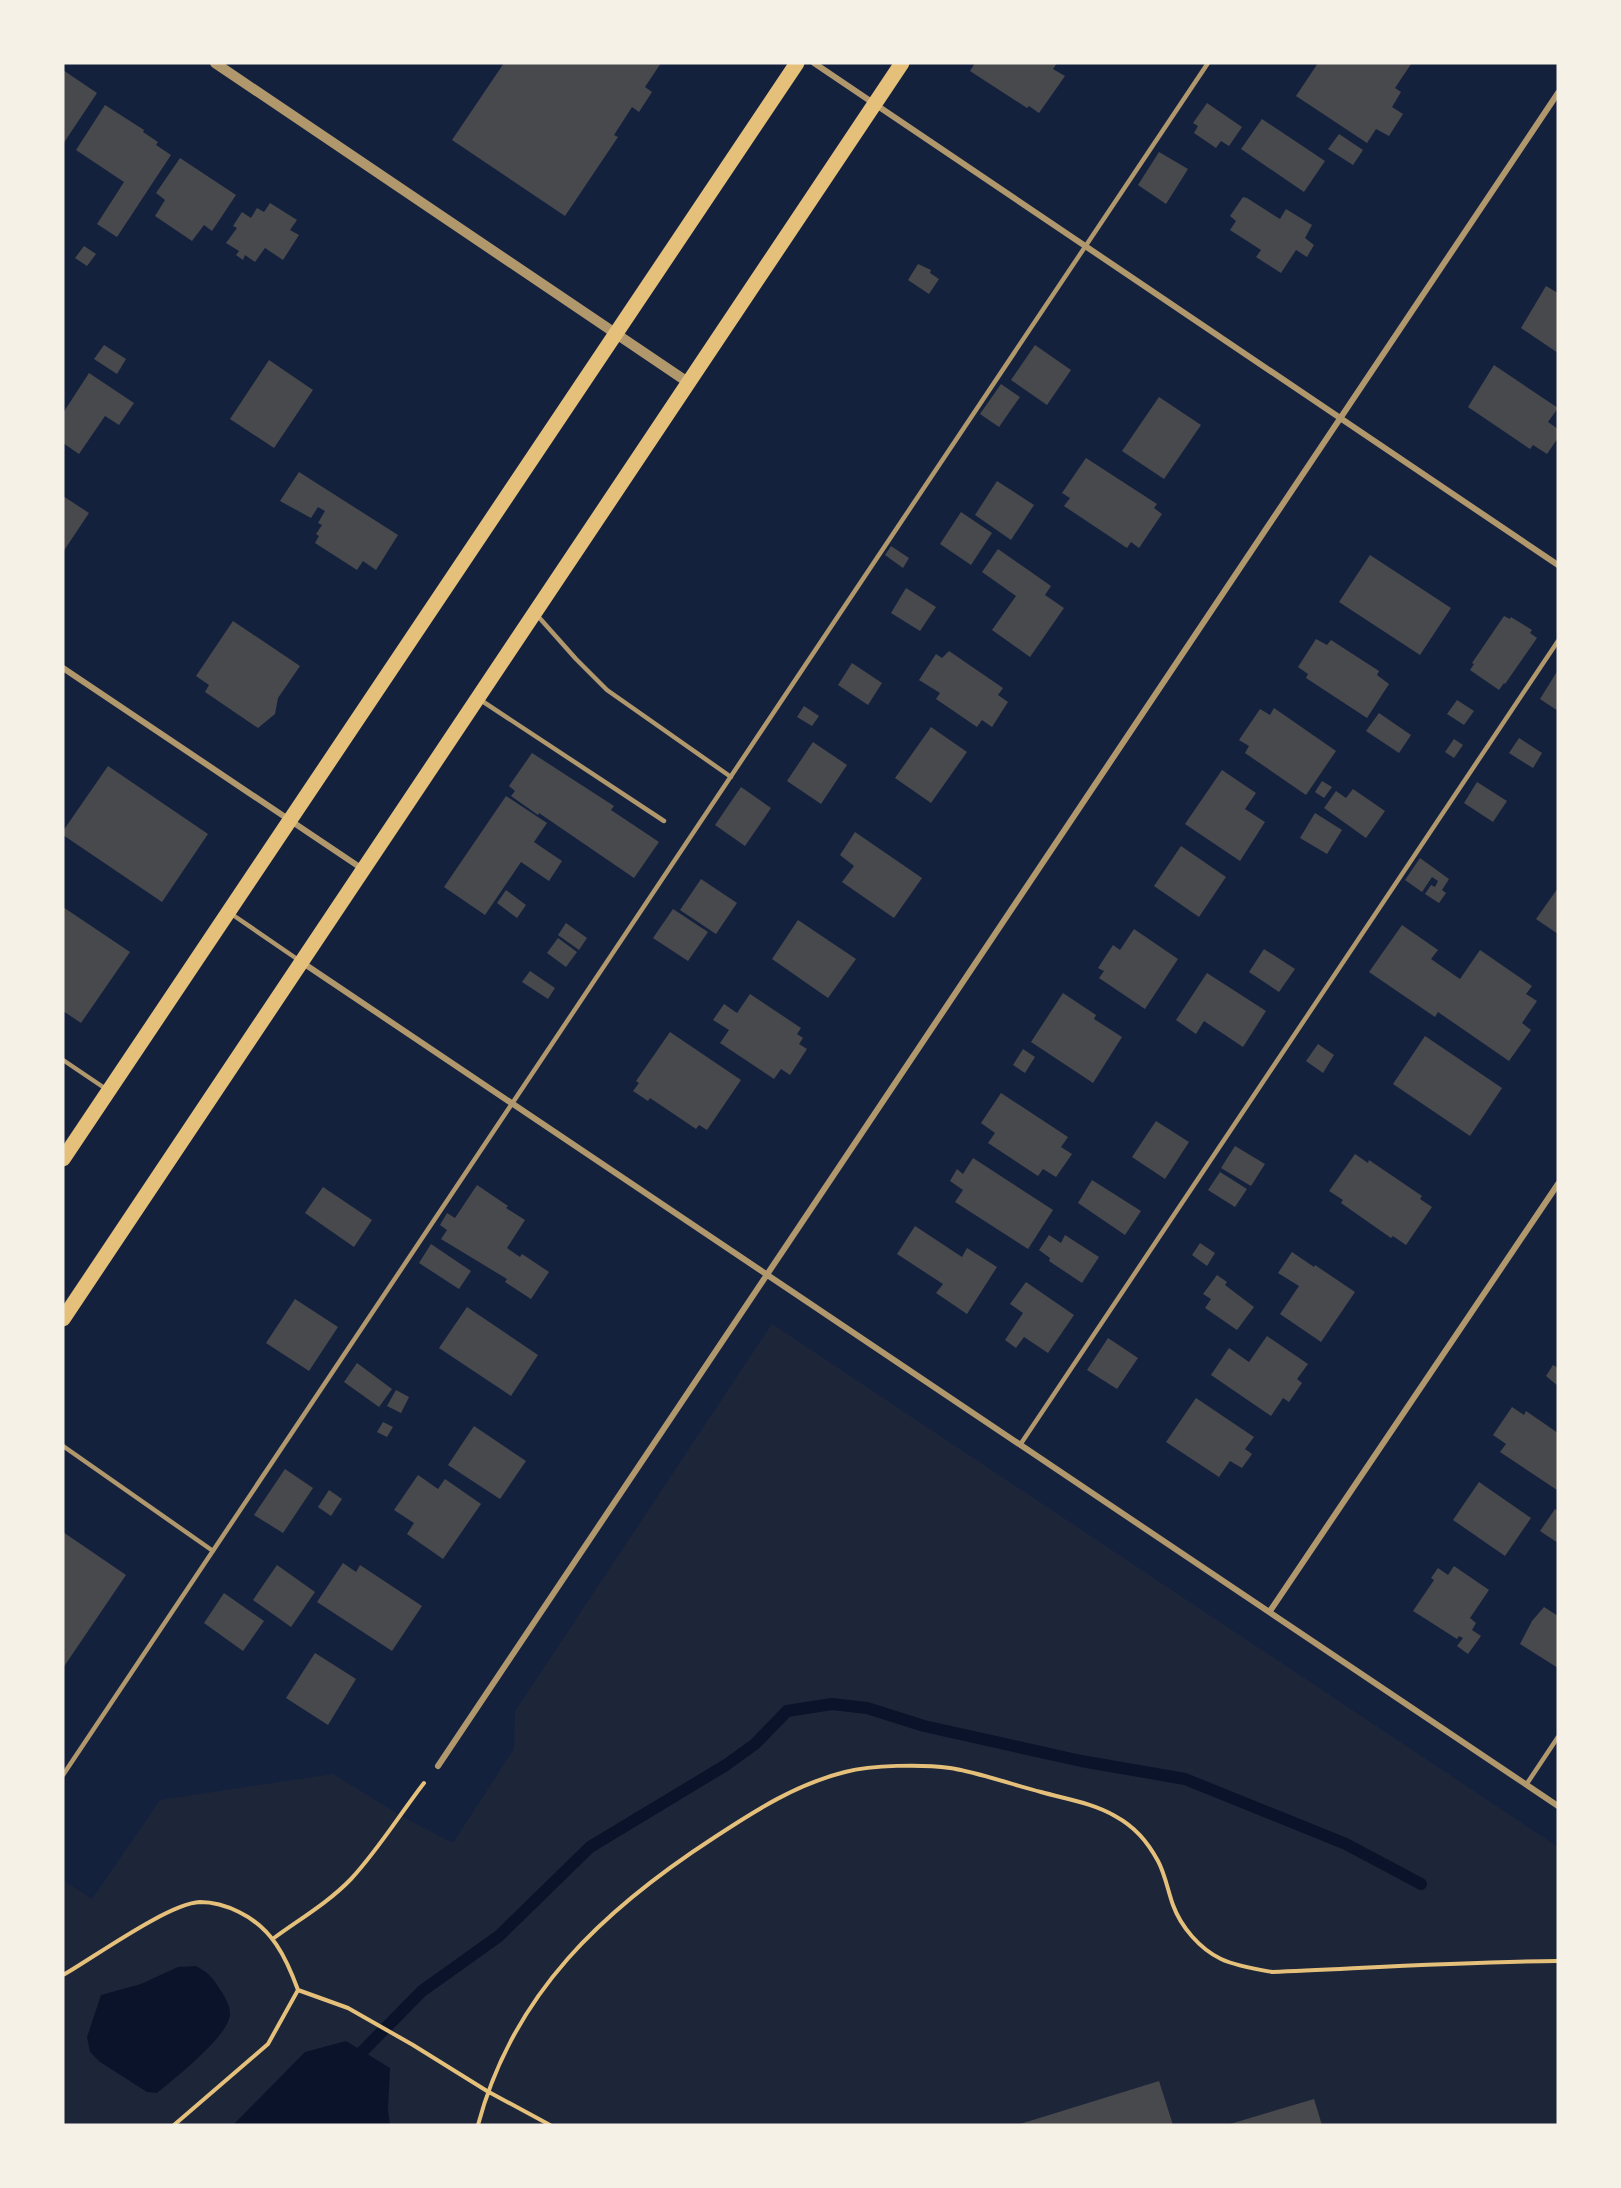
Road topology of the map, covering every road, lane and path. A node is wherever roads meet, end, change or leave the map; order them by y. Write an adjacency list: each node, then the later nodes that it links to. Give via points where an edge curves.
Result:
1 (215, 63): 9 (street)
2 (796, 63): 9 (main road)
3 (814, 63): 7 (street)
4 (902, 63): 7 (main road)
5 (1208, 63): 8 (lane)
6 (1558, 93): 11 (street)
7 (876, 105): 8 (street); 10 (main road)
8 (1086, 245): 11 (street); 17 (lane)
9 (616, 334): 10 (street); 18 (main road)
10 (689, 383): 13 (main road)
11 (1341, 418): 12 (street); 28 (street)
12 (1558, 565)
13 (535, 613): 16 (main road); 17 (lane, via 607,690)
14 (1558, 641): 30 (lane)
15 (63, 668): 18 (street)
16 (477, 698): 19 (lane); 20 (main road)
17 (731, 777): 25 (lane)
18 (290, 819): 20 (street); 21 (main road)
19 (664, 821)
20 (364, 870): 22 (main road)
21 (228, 912): 22 (lane); 24 (main road)
22 (302, 962): 25 (street); 29 (main road)
23 (63, 1060): 24 (lane)
24 (108, 1090): 26 (main road)
25 (514, 1104): 28 (street); 32 (lane)
26 (63, 1159)
27 (1558, 1184): 33 (street)
28 (767, 1275): 30 (street); 35 (street)
29 (63, 1319)
30 (1020, 1445): 33 (street)
31 (63, 1446): 32 (lane)
32 (213, 1551): 36 (lane)
33 (1270, 1611): 37 (street)
34 (1558, 1737): 37 (lane)
35 (438, 1766): 39 (path, via 350,1880)
36 (63, 1775)
37 (1526, 1785): 38 (street)
38 (1558, 1806)
39 (274, 1938): 41 (path, via 252,1918 227,1906 199,1902 175,1909); 42 (path)
40 (1558, 1960): 43 (path, via 1272,1972 1250,1968 1221,1960 1187,1931 1174,1909 1159,1863 1144,1840 1134,1828 1097,1807 950,1768 848,1771 814,1781 758,1809 639,1890 557,1969 514,2035)
41 (63, 1975)
42 (298, 1990): 43 (path, via 348,2008); 44 (path, via 268,2044)
43 (487, 2091): 45 (path); 46 (path)
44 (174, 2125)
45 (478, 2125)
46 (550, 2125)

